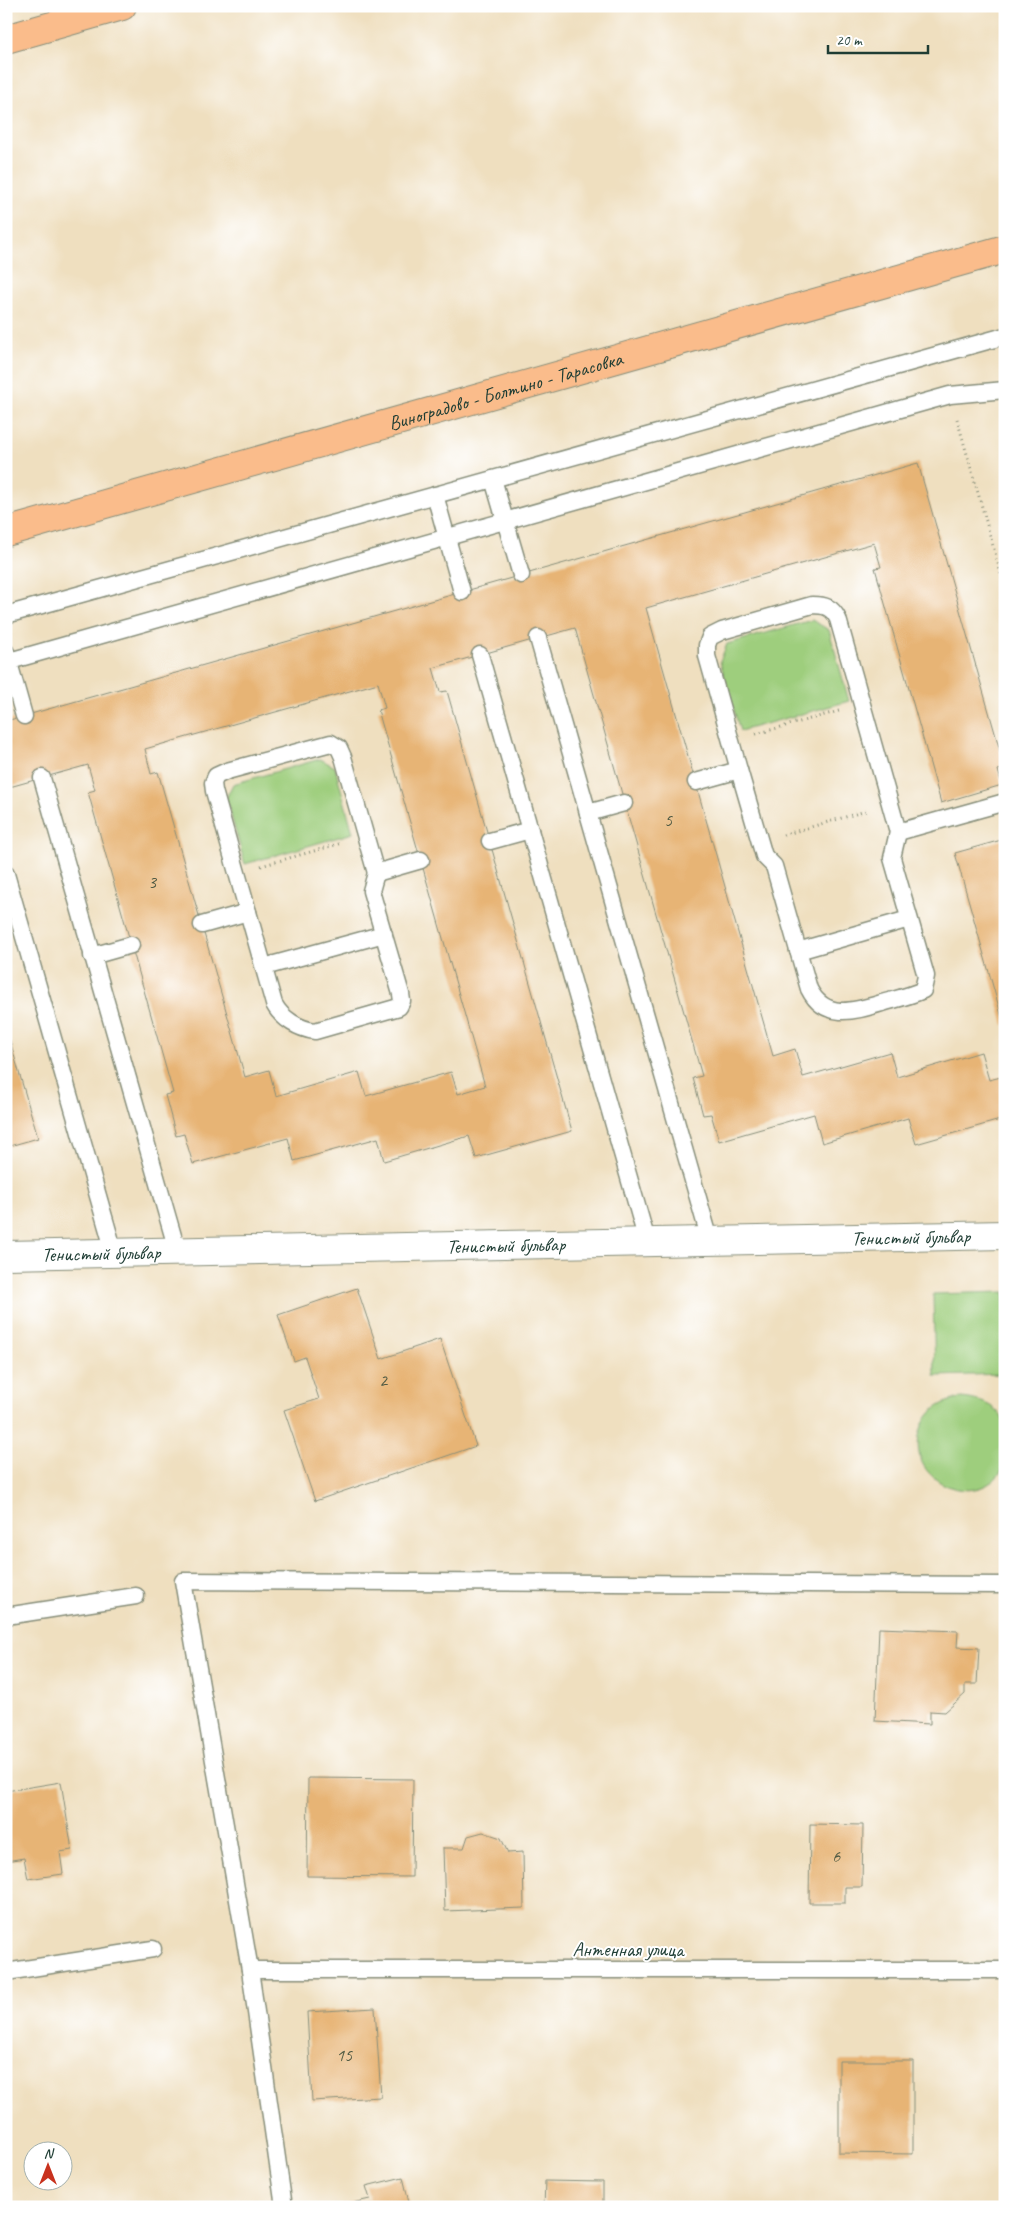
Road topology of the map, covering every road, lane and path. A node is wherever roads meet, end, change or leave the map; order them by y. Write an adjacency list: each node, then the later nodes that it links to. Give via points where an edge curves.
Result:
1 (122, 6): 2 (main road)
2 (6, 39)
3 (1005, 249): 10 (main road, Виноградово - Болтино - Тарасовка)
4 (1005, 336): 7 (lane)
5 (1005, 390): 6 (lane)
6 (950, 395): 9 (lane); 13 (path)
7 (493, 479): 8 (lane); 9 (lane)
8 (435, 495): 11 (lane); 15 (lane)
9 (505, 521): 11 (lane); 12 (lane)
10 (6, 532)
11 (447, 538): 14 (lane); 18 (lane)
12 (521, 575)
13 (1005, 588)
14 (462, 592)
15 (6, 615)
16 (538, 638): 28 (lane)
17 (480, 655): 29 (lane)
18 (7, 659): 20 (lane)
19 (862, 704): 21 (path); 21 (lane, via 838,619 833,610 823,605 812,605 710,637 707,656); 27 (lane)
20 (24, 716)
21 (731, 741): 22 (lane)
22 (739, 770): 24 (lane); 33 (lane)
23 (42, 778): 44 (lane)
24 (696, 782)
25 (1005, 802): 30 (lane)
26 (624, 803): 28 (lane)
27 (891, 804): 30 (lane); 33 (path)
28 (588, 813): 47 (lane)
29 (530, 830): 32 (lane); 48 (lane)
30 (898, 832): 39 (lane, via 892,858)
31 (366, 836): 35 (path); 35 (lane, via 339,748 331,743 311,747 216,776 214,791); 36 (lane)
32 (490, 841)
33 (760, 841): 43 (lane, via 764,856 774,866)
34 (421, 860): 36 (lane)
35 (237, 873): 38 (lane)
36 (376, 873): 41 (lane, via 371,891)
37 (6, 874): 50 (lane)
38 (248, 912): 40 (lane); 45 (lane)
39 (909, 919): 43 (lane); 43 (lane, via 926,976 923,990 854,1011 831,1009 814,998)
40 (202, 925)
41 (384, 934): 45 (lane); 45 (lane, via 401,994 399,1006 315,1031 278,1013)
42 (131, 945): 44 (lane)
43 (798, 950)
44 (92, 956): 49 (lane)
45 (264, 967)
46 (1005, 1235): 47 (street, Тенистый бульвар)
47 (710, 1240): 48 (street, Тенистый бульвар)
48 (647, 1241): 49 (street, Тенистый бульвар)
49 (177, 1250): 50 (street, Тенистый бульвар)
50 (114, 1252): 51 (street, Тенистый бульвар)
51 (6, 1255)
52 (1005, 1585): 56 (lane, via 183,1581)
53 (136, 1596): 54 (lane)
54 (6, 1616)
55 (153, 1949): 58 (lane)
56 (250, 1970): 57 (lane, Антенная улица); 59 (lane)
57 (1005, 1970)
58 (6, 1972)
59 (284, 2207)

